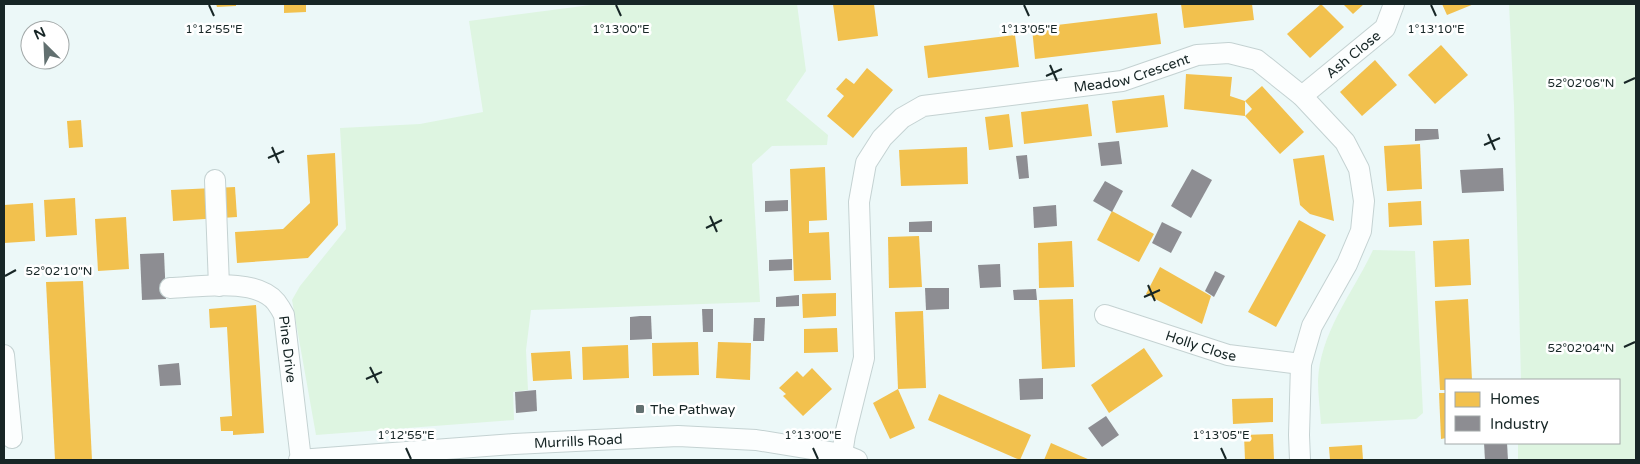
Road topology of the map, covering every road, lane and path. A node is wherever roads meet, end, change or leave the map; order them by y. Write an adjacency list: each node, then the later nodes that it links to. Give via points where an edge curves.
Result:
1 (1394, 4): 2 (street, Ash Close, via 1385,28)
2 (1302, 96): 8 (street, Meadow Crescent, via 1345,142 1359,169 1364,201 1361,231 1347,264 1312,326); 10 (street, Meadow Crescent, via 1257,60 1229,53 1197,55 1122,81 923,106 902,118 882,138 866,163 859,202 864,358 845,435)
3 (215, 180): 4 (street)
4 (220, 286): 5 (street, Pine Drive); 11 (street, Pine Drive, via 258,289 276,301 284,315)
5 (170, 288)
6 (1104, 315): 8 (street, Holly Close, via 1228,355)
7 (4, 355): 9 (street)
8 (1301, 364): 12 (street, Meadow Crescent)
9 (12, 438)
10 (850, 457): 11 (street, Murrills Road, via 756,440 678,436)
11 (300, 460)
12 (1300, 460)

